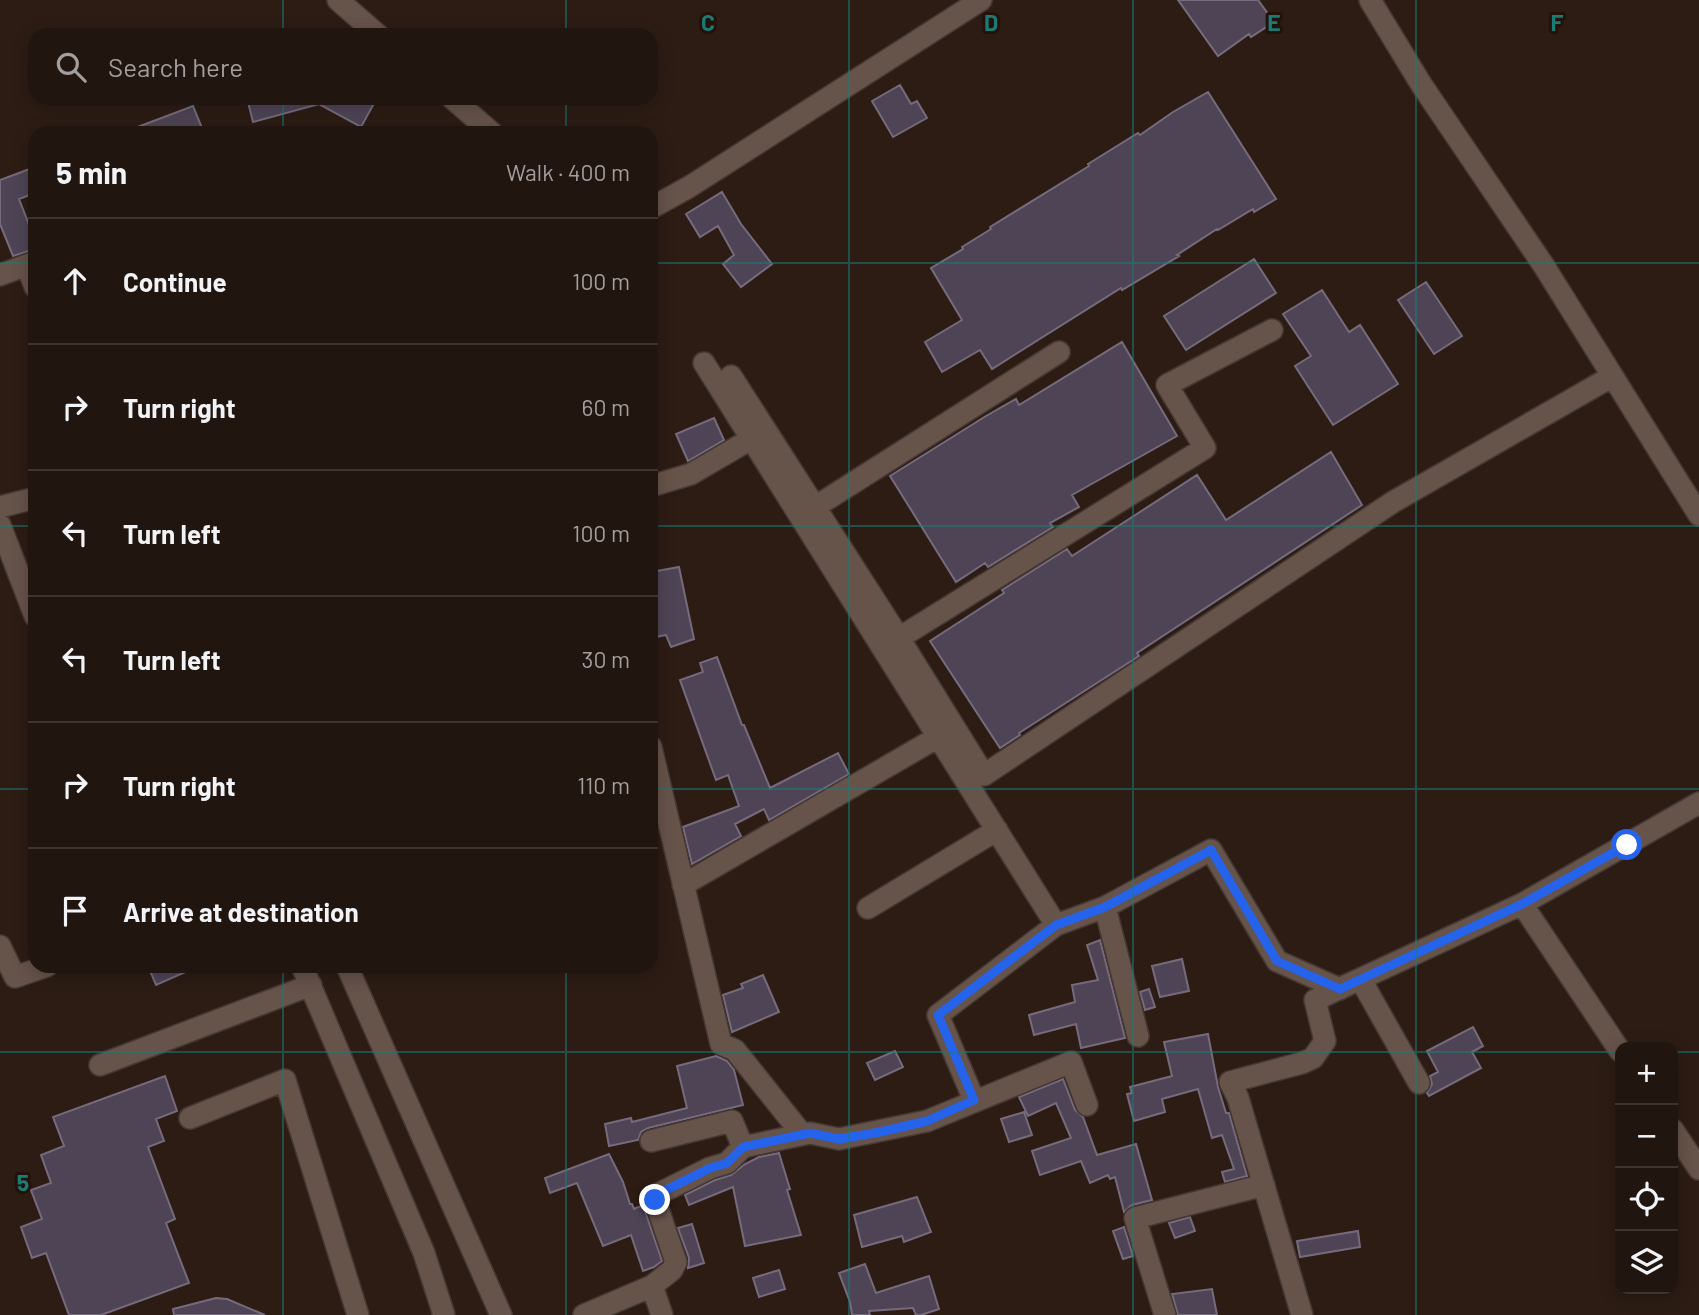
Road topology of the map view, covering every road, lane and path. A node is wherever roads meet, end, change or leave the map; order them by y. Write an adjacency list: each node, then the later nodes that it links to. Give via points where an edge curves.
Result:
1 (338, 0): 4 (street)
2 (981, 0): 7 (street)
3 (1370, 0): 14 (street)
4 (371, 28)
5 (460, 105): 6 (street)
6 (484, 126)
7 (658, 204)
8 (28, 265): 9 (street)
9 (0, 275)
10 (1272, 330): 23 (street, via 1167,385 1205,448)
11 (1059, 352): 19 (street)
12 (704, 363): 15 (street)
13 (731, 376): 19 (street)
14 (1611, 377): 20 (street); 23 (street, via 1393,502 984,775)
15 (751, 439): 16 (street, via 691,474); 24 (street)
16 (658, 484)
17 (28, 500): 18 (street)
18 (0, 507)
19 (815, 507): 23 (street)
20 (1699, 515)
21 (0, 525): 22 (street)
22 (28, 598)
23 (899, 638)
24 (938, 737): 27 (street); 28 (street)
25 (658, 778): 28 (street)
26 (1699, 803): 29 (street)
27 (997, 830): 31 (street); 32 (street)
28 (682, 885): 46 (street, via 721,1044 735,1050)
29 (1522, 904): 37 (street); 40 (street)
30 (1105, 907): 32 (street); 38 (street, via 1211,850 1277,961); 39 (street)
31 (868, 908)
32 (1056, 925): 43 (street, via 938,1015)
33 (0, 946): 34 (street, via 15,977)
34 (28, 973)
35 (351, 973): 55 (street)
36 (307, 976): 41 (street); 54 (street, via 424,1253)
37 (1362, 980): 38 (street); 42 (street)
38 (1340, 989): 51 (street, via 1315,1000 1325,1041 1313,1058 1230,1082)
39 (1138, 1036)
40 (1615, 1044)
41 (100, 1065)
42 (1419, 1083)
43 (974, 1100): 44 (street, via 1072,1062); 46 (street, via 927,1121 880,1132 839,1139)
44 (1087, 1105)
45 (190, 1118): 53 (street, via 285,1080)
46 (802, 1135): 49 (street)
47 (1678, 1138): 50 (street)
48 (651, 1141): 49 (street, via 732,1121)
49 (743, 1147): 52 (street, via 727,1163 658,1194 655,1200 676,1262)
50 (1699, 1169)
51 (1264, 1185): 58 (street, via 1135,1218); 59 (street)
52 (652, 1286): 56 (street); 57 (street)
53 (358, 1315)
54 (444, 1315)
55 (502, 1315)
56 (584, 1315)
57 (662, 1315)
58 (1165, 1315)
59 (1302, 1315)

